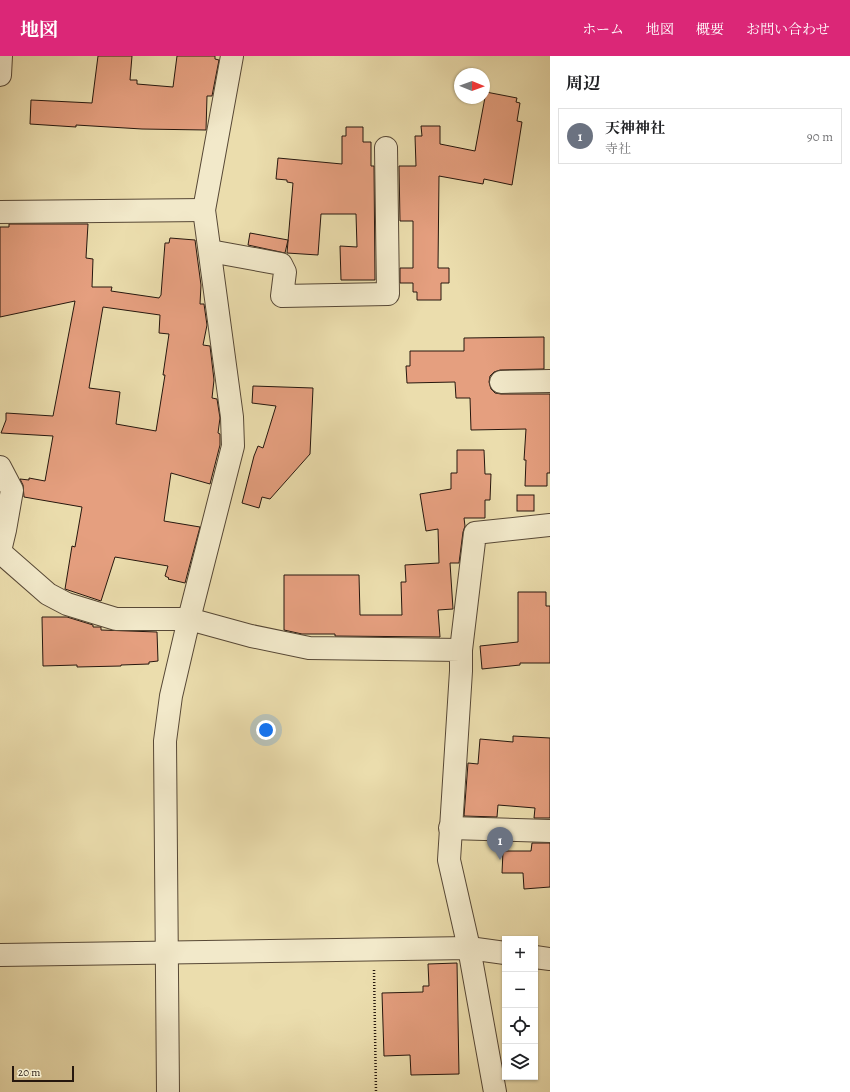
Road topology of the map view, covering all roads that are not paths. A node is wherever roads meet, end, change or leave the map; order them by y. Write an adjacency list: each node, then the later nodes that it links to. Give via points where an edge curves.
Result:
1 (1, 56): 3 (street)
2 (232, 56): 5 (street)
3 (0, 75)
4 (386, 148): 7 (street, via 388,294 282,296 285,272 281,264)
5 (204, 210): 6 (street); 7 (street)
6 (0, 212)
7 (210, 251): 13 (street, via 232,418 233,446)
8 (550, 381): 9 (street)
9 (501, 382)
10 (0, 467): 12 (street, via 12,490)
11 (550, 525): 14 (street, via 475,533)
12 (0, 551): 13 (street, via 48,594 67,604 116,619)
13 (189, 619): 14 (street, via 309,648); 18 (street, via 171,696 165,741)
14 (461, 650): 15 (street)
15 (450, 828): 16 (street); 17 (street, via 449,860)
16 (550, 831)
17 (470, 948): 18 (street); 19 (street); 24 (street)
18 (166, 953): 20 (street); 23 (street)
19 (502, 953)
20 (0, 955)
21 (538, 958): 22 (street)
22 (550, 960)
23 (168, 1092)
24 (495, 1092)

